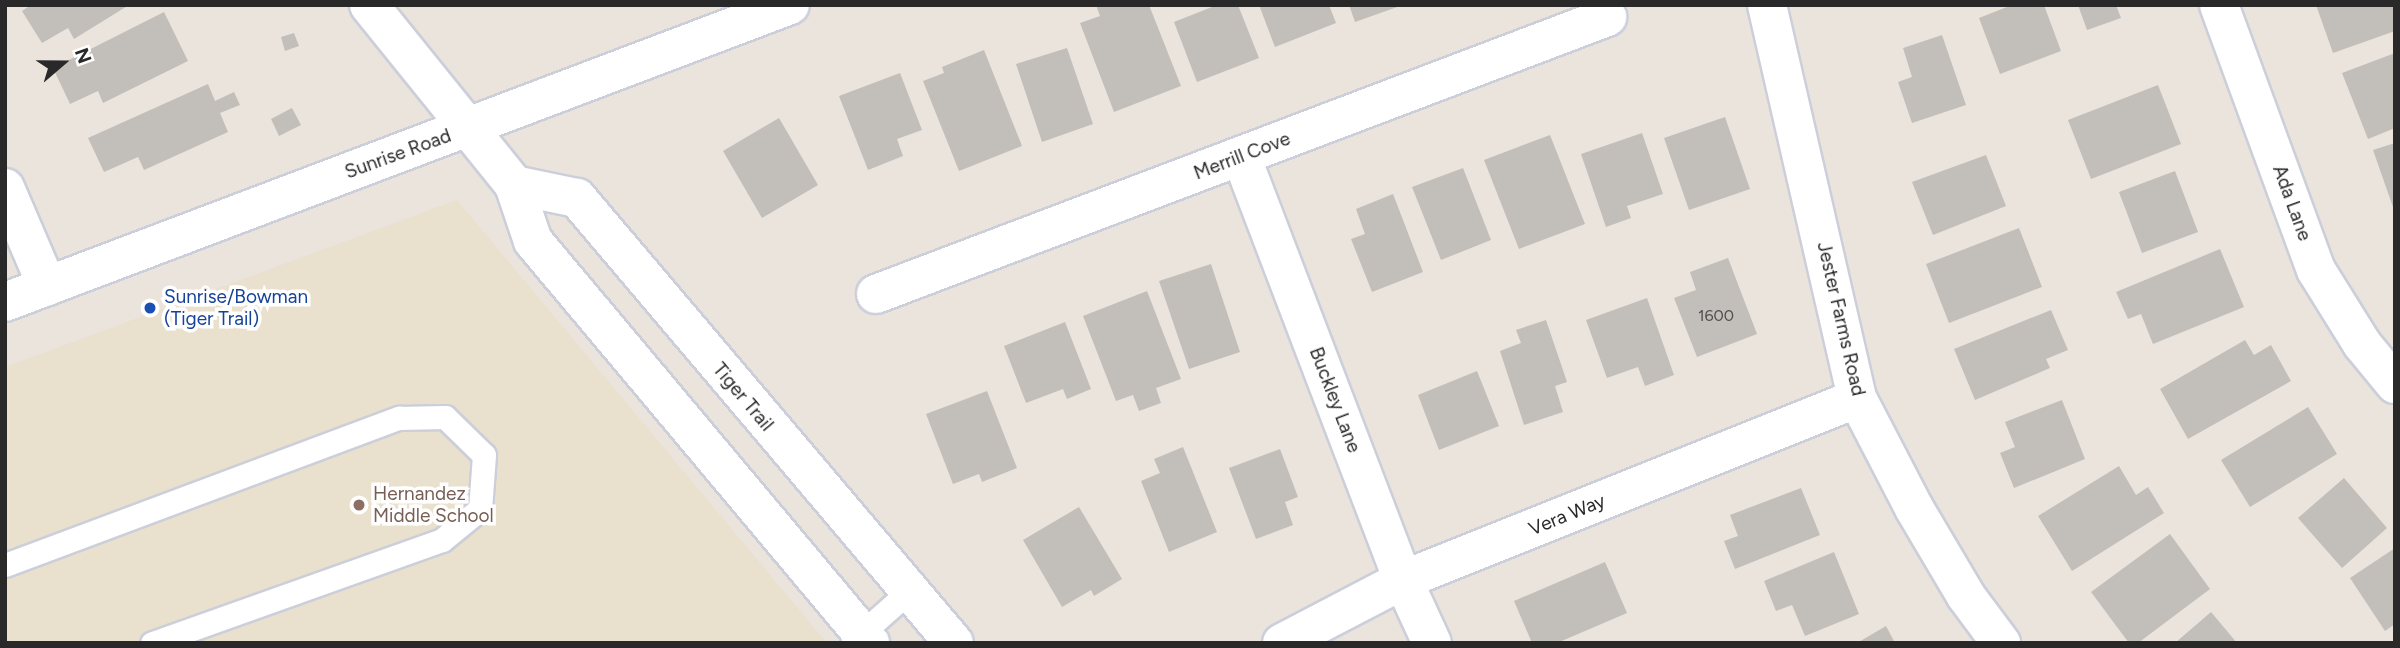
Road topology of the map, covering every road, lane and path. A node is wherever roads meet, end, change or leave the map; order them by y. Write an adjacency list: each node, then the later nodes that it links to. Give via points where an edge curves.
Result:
1 (369, 5): 6 (street)
2 (790, 5): 6 (street, Sunrise Road)
3 (1768, 5): 14 (street, Jester Farms Road)
4 (2220, 5): 13 (street, Ada Lane, via 2316,270 2362,344)
5 (1607, 17): 7 (street, Merrill Cove)
6 (471, 128): 8 (street); 10 (street, Sunrise Road)
7 (1241, 156): 11 (street, Merrill Cove); 16 (street, Buckley Lane)
8 (514, 184): 17 (street, Tiger Trail, via 577,198); 18 (street, via 533,241)
9 (5, 188): 10 (street)
10 (47, 286): 12 (street, Sunrise Road)
11 (876, 294)
12 (5, 302)
13 (2395, 384)
14 (1857, 398): 16 (street, Vera Way); 23 (street, Jester Farms Road, via 1920,519)
15 (5, 565): 19 (lane, via 399,418 446,417 484,455 480,509 442,540)
16 (1403, 580): 21 (street, Vera Way); 22 (street, Buckley Lane)
17 (908, 592): 18 (lane); 20 (street, Tiger Trail)
18 (861, 640)
19 (152, 643)
20 (954, 643)
21 (1282, 643)
22 (1432, 643)
23 (2001, 643)

